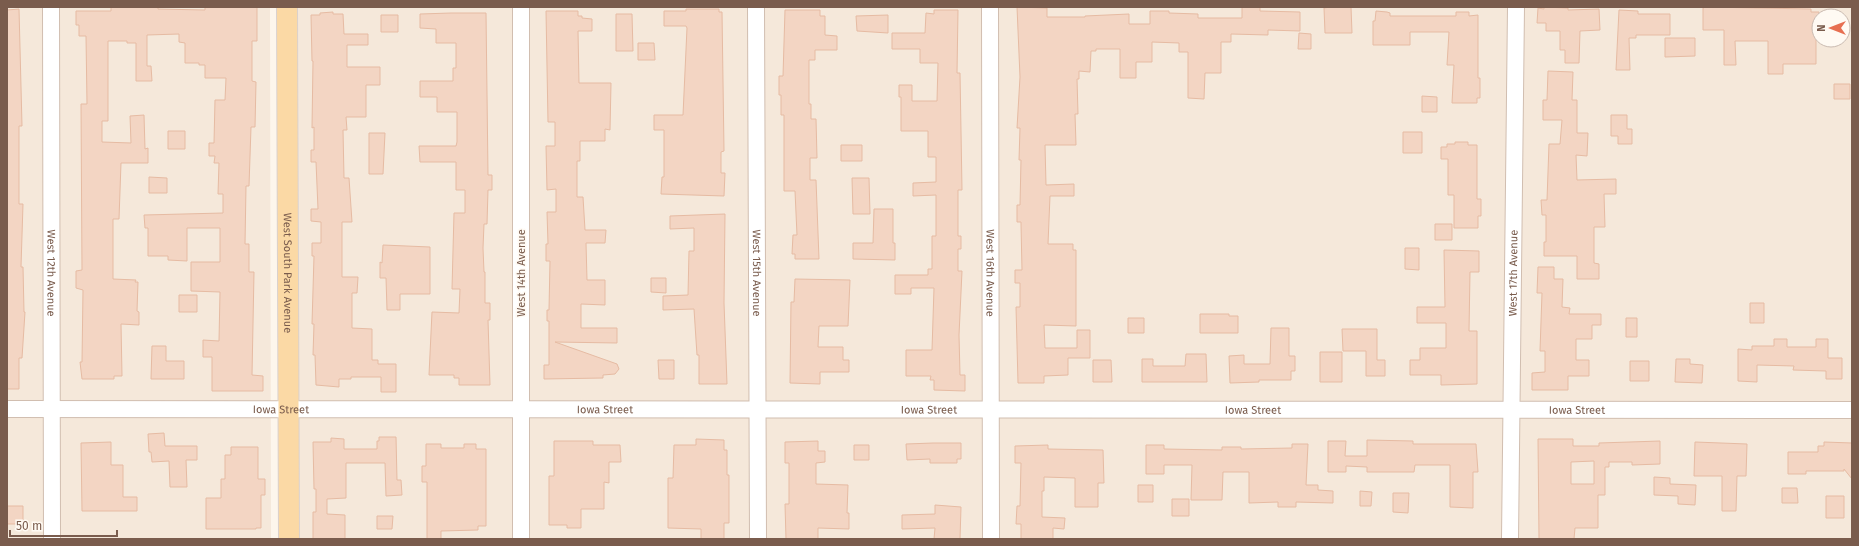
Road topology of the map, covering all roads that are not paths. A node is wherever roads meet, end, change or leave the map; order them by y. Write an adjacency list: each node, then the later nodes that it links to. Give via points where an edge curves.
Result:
1 (51, 7): 7 (street, West 12th Avenue)
2 (287, 7): 10 (main road, West South Park Avenue)
3 (521, 7): 11 (street, West 14th Avenue)
4 (756, 7): 12 (street, West 15th Avenue)
5 (990, 7): 9 (street, West 16th Avenue)
6 (1516, 7): 13 (street, West 17th Avenue)
7 (52, 408): 8 (street, Iowa Street); 10 (street, Iowa Street); 15 (street, West 12th Avenue)
8 (7, 409)
9 (990, 409): 12 (street, Iowa Street); 13 (street, Iowa Street); 19 (street, West 16th Avenue)
10 (290, 410): 11 (street, Iowa Street); 16 (main road, West South Park Avenue)
11 (521, 410): 12 (street, Iowa Street); 17 (street, West 14th Avenue)
12 (758, 410): 18 (street, West 15th Avenue)
13 (1511, 410): 14 (street, Iowa Street); 20 (street, West 17th Avenue)
14 (1852, 410)
15 (52, 539)
16 (289, 539)
17 (521, 539)
18 (758, 539)
19 (991, 539)
20 (1510, 539)

